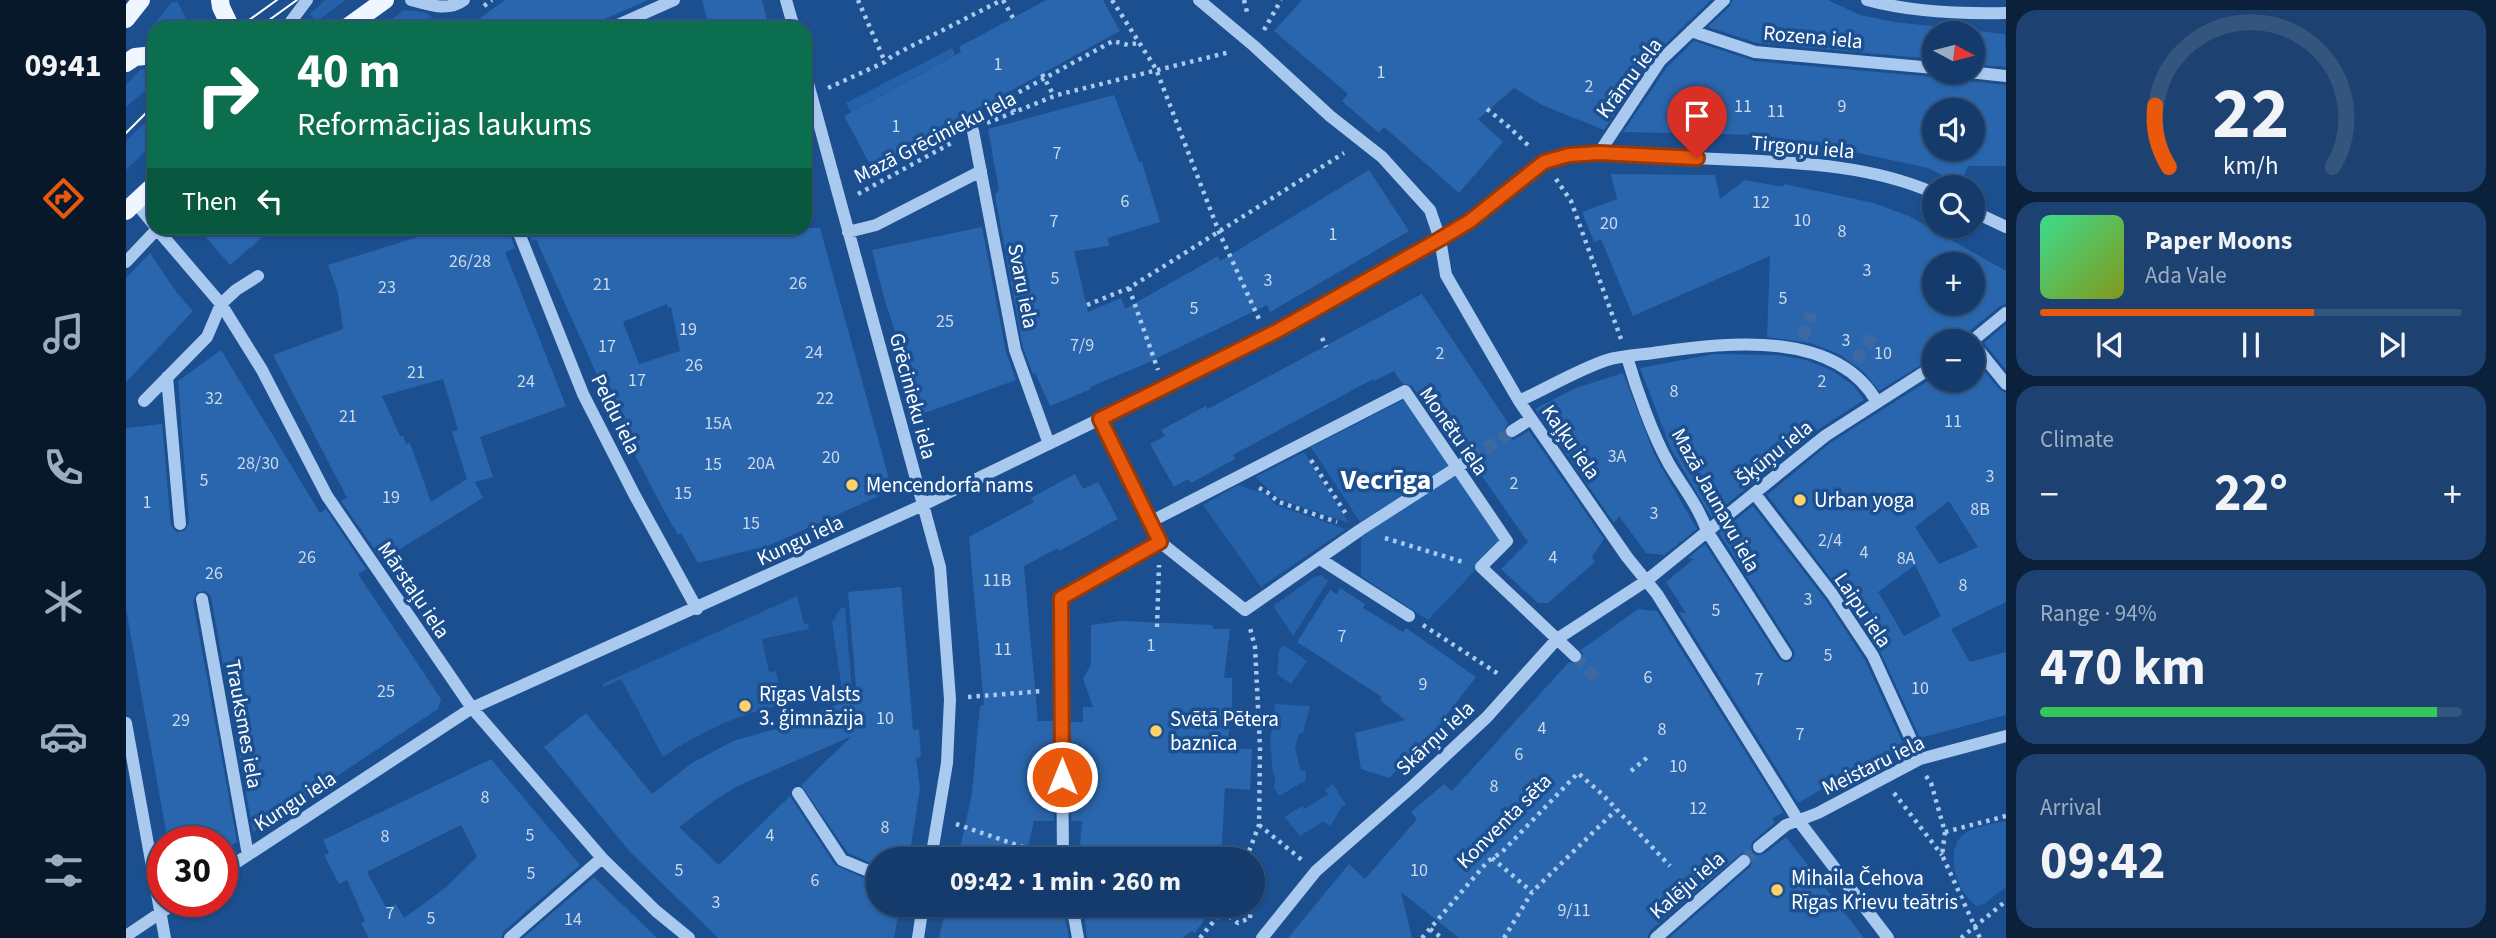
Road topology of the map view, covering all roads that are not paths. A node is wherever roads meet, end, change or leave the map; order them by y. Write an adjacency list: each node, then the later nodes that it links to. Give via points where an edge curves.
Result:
1 (141, 0): 13 (main road)
2 (220, 0): 14 (main road)
3 (307, 0): 15 (street)
4 (385, 0): 16 (main road)
5 (411, 0): 6 (street, via 455,7)
6 (464, 0)
7 (674, 0): 17 (street)
8 (786, 0): 18 (street)
9 (1199, 0): 39 (street, Kaļķu iela, via 1382,157 1430,210)
10 (1724, 0): 19 (street, Krāmu iela)
11 (1867, 0): 12 (street, via 1966,14)
12 (2006, 13)
13 (126, 19)
14 (228, 21)
15 (291, 21)
16 (356, 21)
17 (627, 21)
18 (791, 21)
19 (1692, 32): 22 (street, Rozena iela, via 1755,52); 27 (street, Krāmu iela, via 1660,61)
20 (147, 56): 21 (main road)
21 (126, 63)
22 (1922, 67)
23 (1985, 74): 24 (street)
24 (2006, 76)
25 (812, 99): 35 (street, Grēcinieku iela)
26 (973, 131): 28 (street, Svaru iela)
27 (1599, 153): 29 (street, Tirgoņu iela, via 1807,163 1870,173); 39 (street, Tirgoņu iela, via 1544,162)
28 (981, 171): 35 (street, via 876,225); 56 (street, Svaru iela, via 1015,350)
29 (1922, 188)
30 (147, 192): 31 (main road)
31 (131, 207): 33 (street, Mārstaļu iela)
32 (1985, 217): 34 (street)
33 (147, 220)
34 (2006, 227)
35 (848, 232): 60 (street, Grēcinieku iela)
36 (149, 235): 40 (street)
37 (163, 235): 42 (street, Mārstaļu iela)
38 (520, 235): 68 (street, Peldu iela, via 583,394)
39 (1440, 239): 51 (street, Kaļķu iela, via 1446,275); 53 (street, Kungu iela, via 1266,336)
40 (126, 262)
41 (258, 276): 42 (street)
42 (221, 304): 48 (street, via 207,337); 73 (street, Mārstaļu iela, via 262,370 327,496)
43 (2006, 313): 44 (street)
44 (1985, 331)
45 (1627, 357): 51 (street, via 1608,360); 52 (street, via 1724,344 1800,343 1852,366); 63 (street, Mazā Jaunavu iela, via 1668,462)
46 (1985, 358): 49 (street)
47 (1922, 374): 52 (street, Šķūņu iela)
48 (167, 377): 50 (street); 62 (street)
49 (2006, 384)
50 (144, 401)
51 (1519, 401): 54 (street, Kaļķu iela)
52 (1877, 402): 59 (street, Šķūņu iela, via 1825,436)
53 (1100, 419): 56 (street, Kungu iela); 61 (street)
54 (1531, 419): 55 (street); 66 (street, Kaļķu iela)
55 (1512, 431)
56 (1049, 444): 60 (street, Kungu iela)
57 (1471, 459): 58 (street)
58 (1457, 468): 61 (street, Monētu iela, via 1405,391); 65 (street); 70 (street, Monētu iela, via 1507,541 1481,568)
59 (1755, 494): 63 (street, Šķūņu iela); 76 (street, Laipu iela, via 1873,656)
60 (923, 505): 68 (street, Kungu iela); 80 (street, Grēcinieku iela, via 940,567 950,699 947,763)
61 (1150, 522): 64 (street)
62 (180, 524)
63 (1707, 531): 66 (street, Šķūņu iela); 71 (street, Mazā Jaunavu iela)
64 (1160, 542): 65 (street, via 1245,610); 81 (street, via 1061,598)
65 (1320, 559): 69 (street)
66 (1646, 581): 70 (street, Skārņu iela); 78 (street, Kaļķu iela)
67 (202, 599): 83 (street, Trauksmes iela)
68 (697, 609): 73 (street, Kungu iela)
69 (1409, 616)
70 (1557, 639): 72 (street, Monētu iela); 93 (street, Skārņu iela, via 1487,717 1316,871)
71 (1786, 654)
72 (1575, 656)
73 (472, 708): 83 (street, Kungu iela); 84 (street, Mārstaļu iela)
74 (126, 723): 79 (street)
75 (2006, 736): 76 (street, Meistaru iela)
76 (1918, 760): 78 (street, Meistaru iela)
77 (798, 793): 87 (street, via 842,860)
78 (1798, 820): 82 (street); 100 (street, Kaļķu iela)
79 (147, 845)
80 (933, 847)
81 (1063, 847)
82 (1759, 847)
83 (248, 855): 86 (street, Kungu iela)
84 (602, 858): 95 (street); 96 (street, Mārstaļu iela)
85 (1744, 860): 99 (street, Kalēju iela)
86 (238, 862)
87 (866, 870)
88 (154, 917): 92 (street)
89 (160, 917): 94 (street)
90 (921, 917): 97 (street)
91 (1074, 917): 98 (street)
92 (126, 936)
93 (1269, 936)
94 (165, 938)
95 (510, 938)
96 (689, 938)
97 (918, 938)
98 (1078, 938)
99 (1656, 938)
100 (1888, 938)

